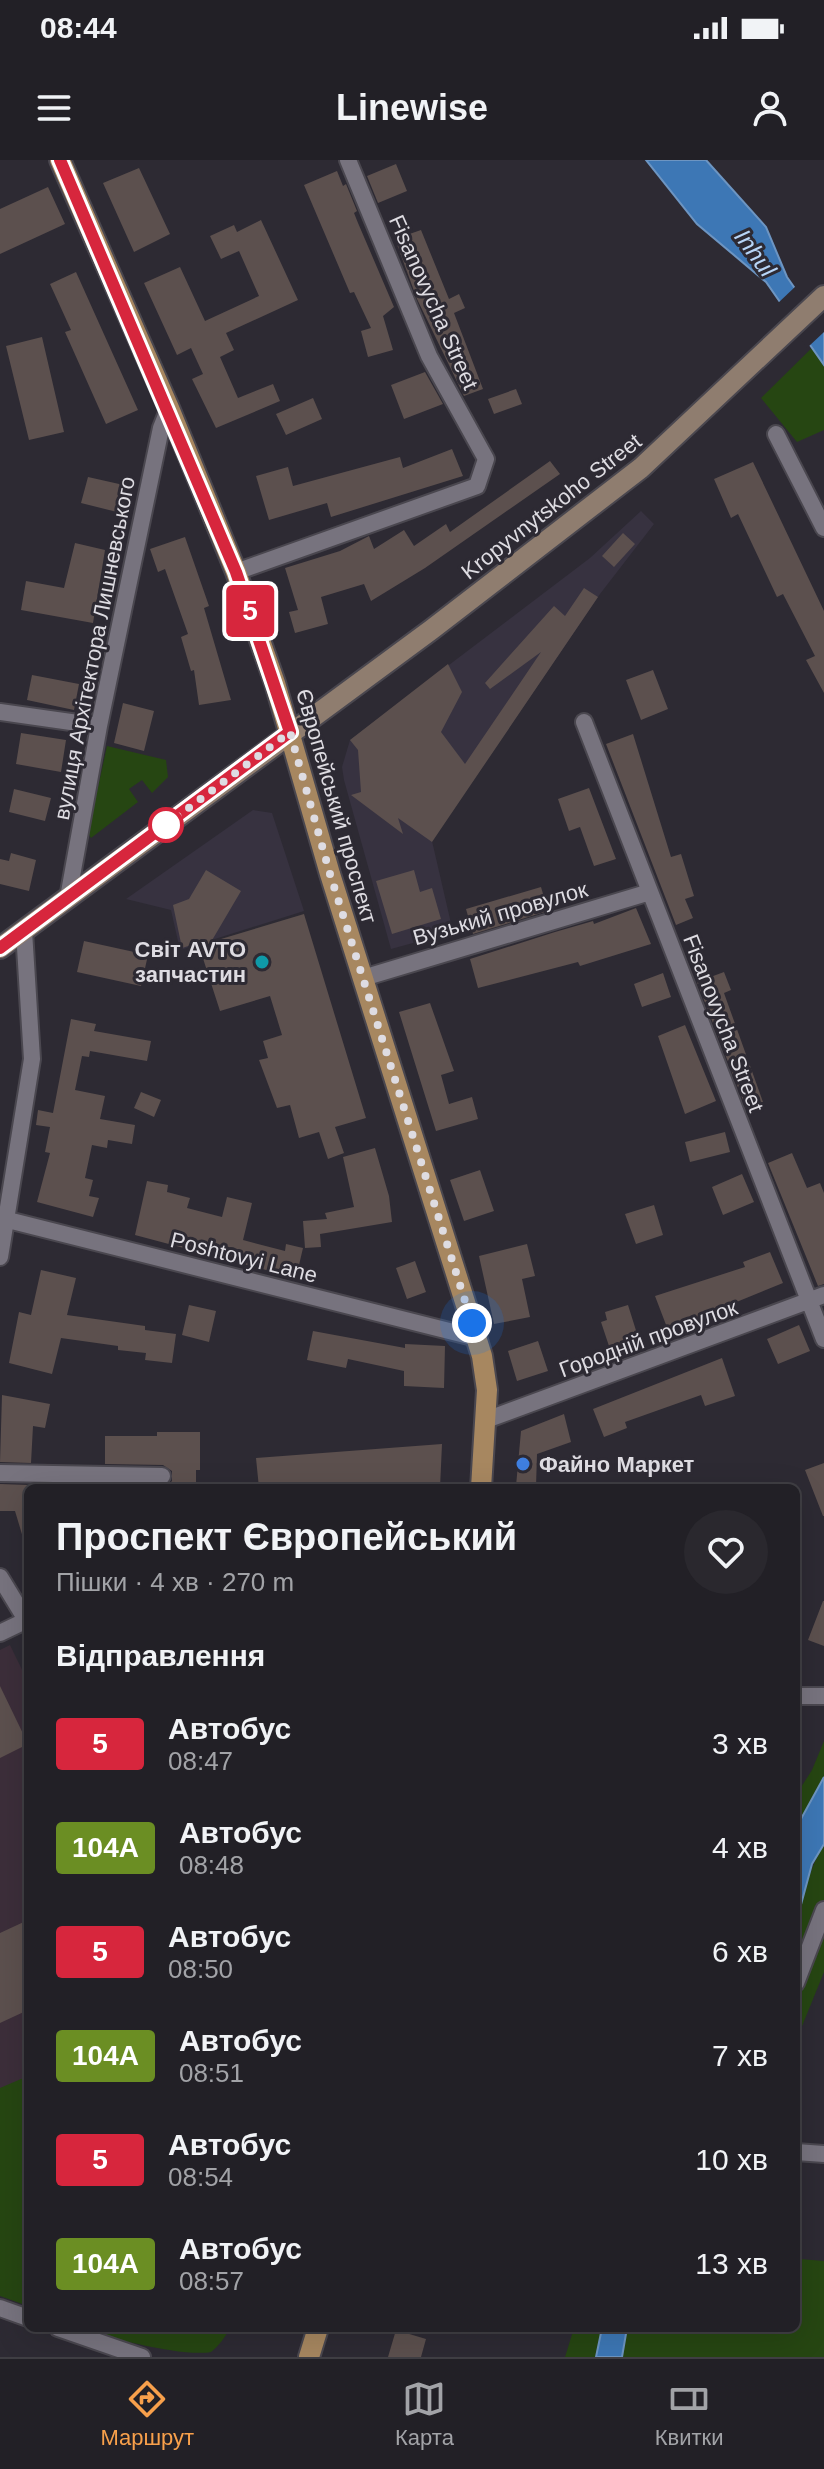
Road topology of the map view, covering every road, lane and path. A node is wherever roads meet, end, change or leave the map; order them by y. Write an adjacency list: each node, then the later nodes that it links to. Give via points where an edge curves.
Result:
1 (60, 160): 4 (main road, Європейський проспект)
2 (348, 160): 7 (street, Fisanovycha Street, via 429,356 486,459 477,486)
3 (824, 296): 11 (main road, Kropyvnytskoho Street, via 641,468)
4 (169, 408): 7 (main road, Європейський проспект); 10 (street, вулиця Архітектора Лишневського)
5 (776, 434): 6 (street)
6 (824, 528)
7 (236, 572): 11 (main road, Європейський проспект)
8 (0, 712): 10 (street)
9 (584, 722): 12 (street, Fisanovycha Street)
10 (99, 726): 13 (street, вулиця Архітектора Лишневського)
11 (290, 732): 13 (main road, Kropyvnytskoho Street); 16 (main road, Європейський проспект)
12 (650, 892): 16 (street, Вузький провулок); 19 (street, Fisanovycha Street)
13 (68, 898): 14 (main road, Kropyvnytskoho Street)
14 (24, 931): 15 (main road, Kropyvnytskoho Street); 17 (street, via 32,1059)
15 (0, 948)
16 (363, 978): 20 (main road, Європейський проспект)
17 (4, 1219): 18 (street); 20 (street, Poshtovyi Lane)
18 (0, 1257)
19 (816, 1298): 21 (street, Fisanovycha Street); 22 (street, Городній провулок)
20 (477, 1338): 22 (main road, Європейський проспект, via 487,1390)
21 (824, 1339)
22 (486, 1420): 25 (main road, Європейський проспект)
23 (0, 1473): 24 (street)
24 (162, 1476)
25 (481, 1484)
26 (0, 1577): 27 (street)
27 (24, 1616)
28 (24, 1622): 29 (street)
29 (0, 1633)
30 (800, 1696): 31 (street)
31 (824, 1696)
32 (824, 1910): 33 (street)
33 (800, 1973)
34 (800, 2152): 35 (street)
35 (824, 2154)
36 (0, 2308): 37 (street)
37 (24, 2317)
38 (70, 2332): 40 (street)
39 (317, 2332): 41 (main road)
40 (142, 2357)
41 (309, 2357)

